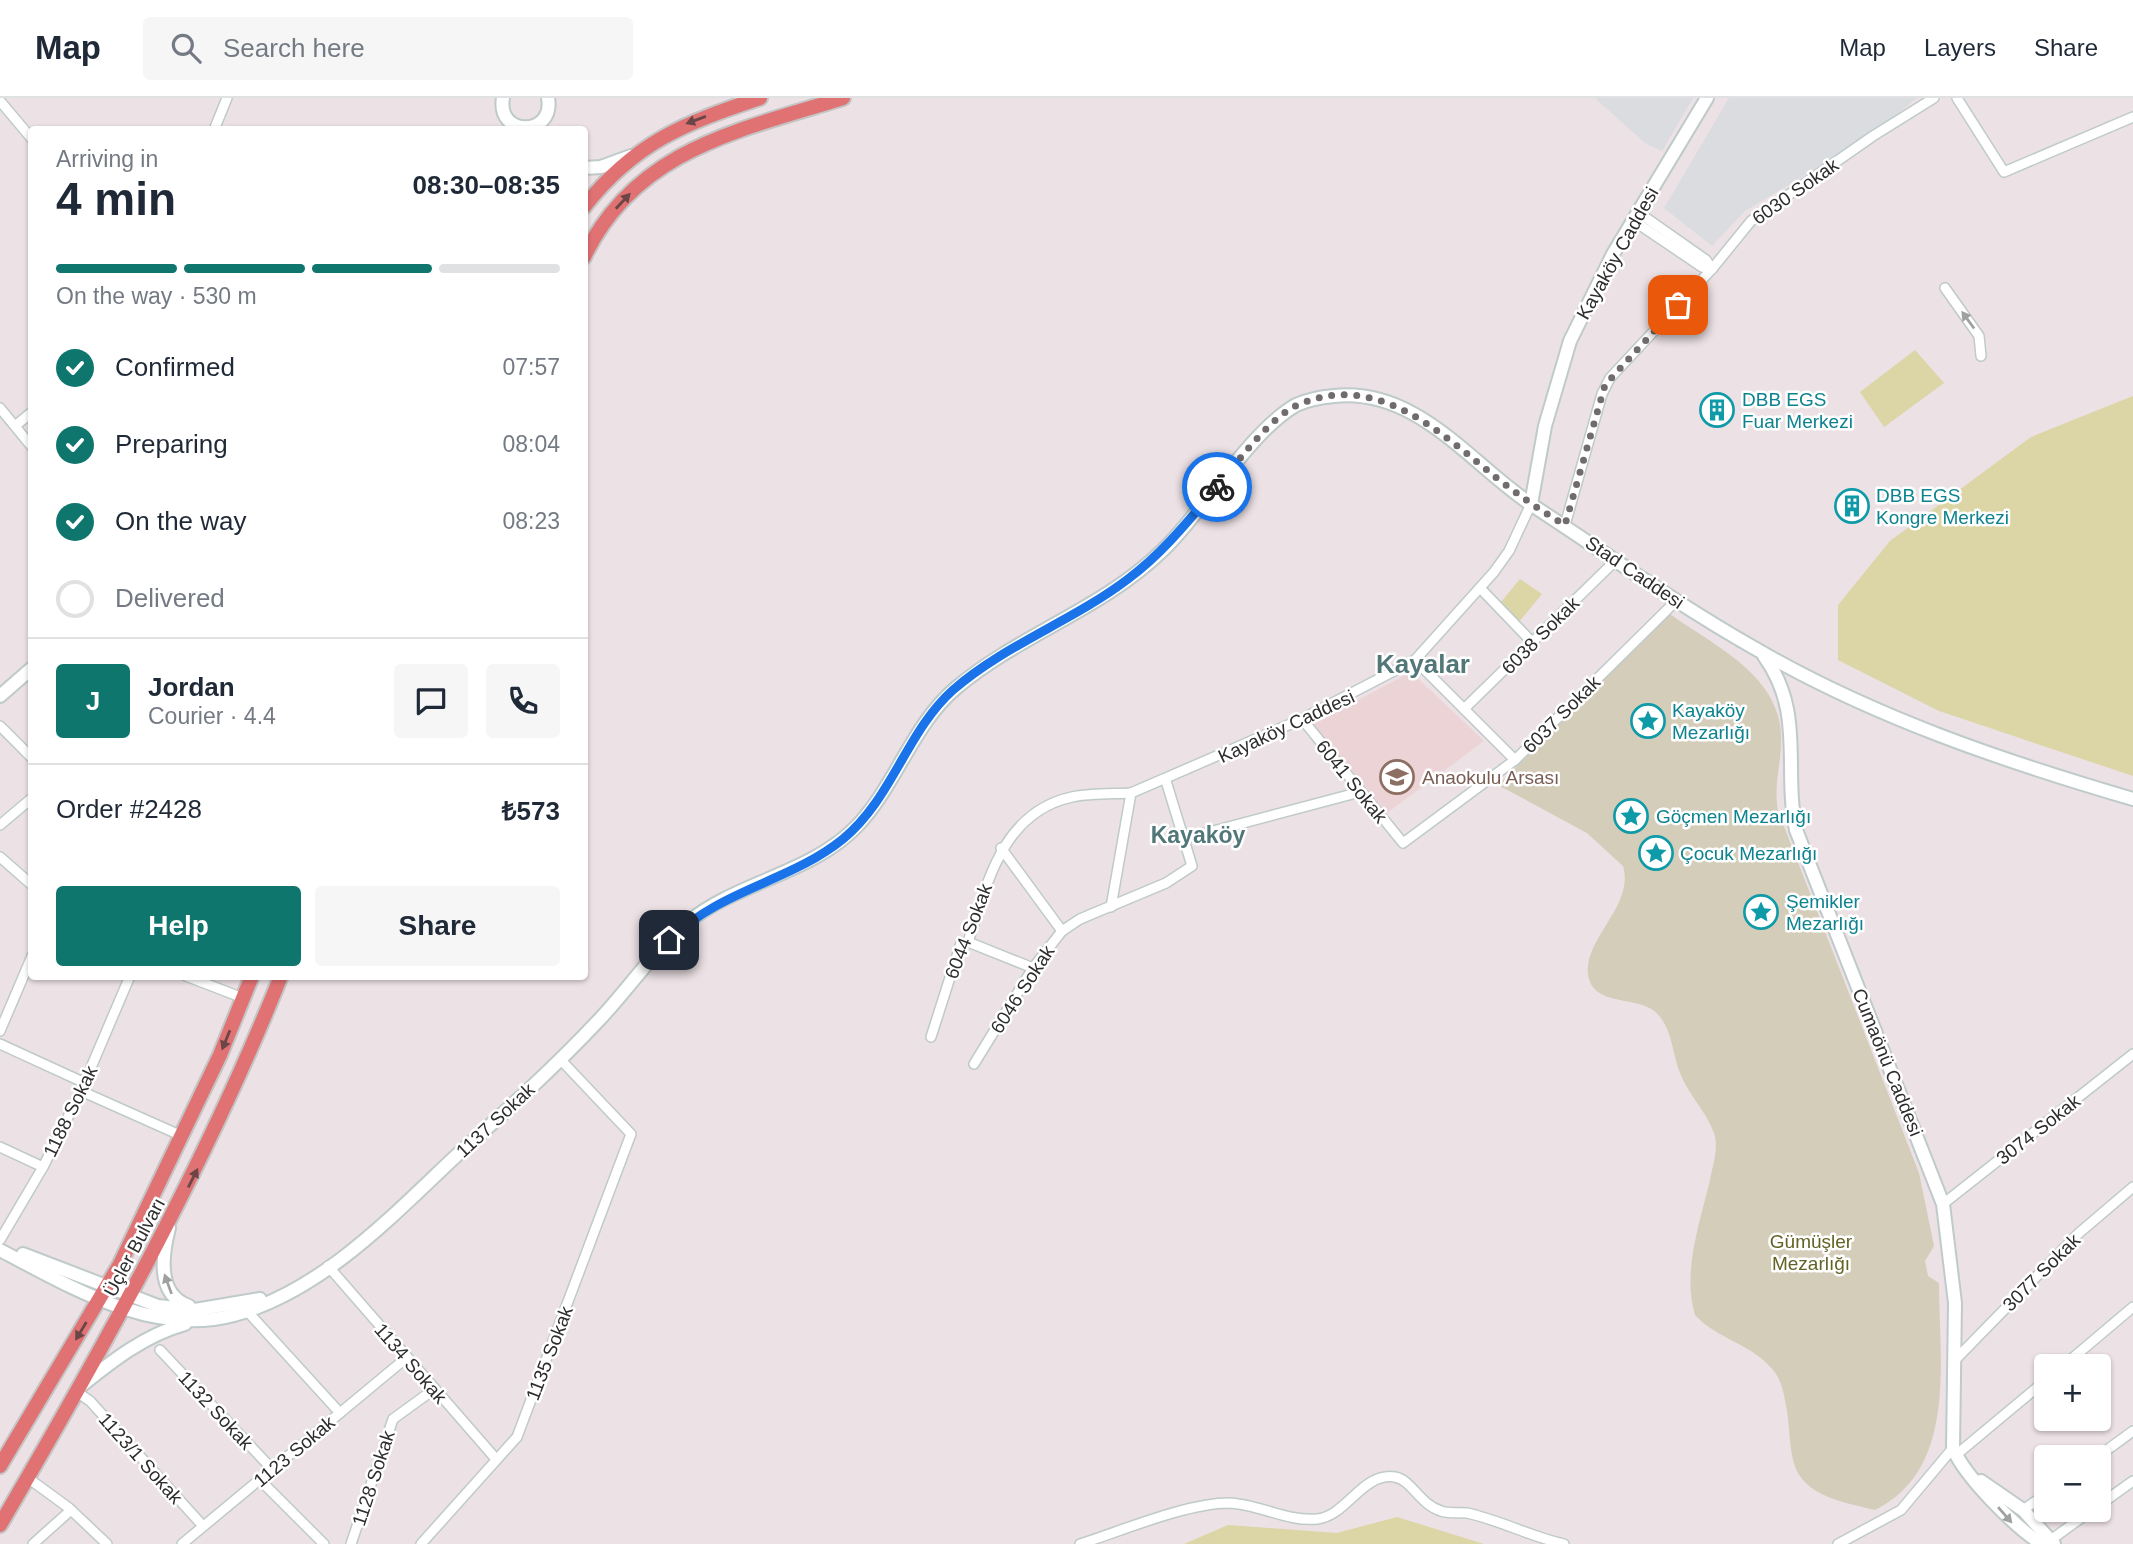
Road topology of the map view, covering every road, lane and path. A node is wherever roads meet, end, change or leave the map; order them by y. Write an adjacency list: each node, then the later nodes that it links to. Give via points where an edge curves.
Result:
1 (227, 98): 11 (street)
2 (760, 98): 16 (main road, one-way to 16, via 685,123)
3 (844, 98): 20 (main road, one-way to 3, via 638,184 676,157 714,139)
4 (1707, 98): 19 (street, Kayaköy Caddesi)
5 (1934, 98): 21 (street, 6030 Sokak, via 1759,214)
6 (1957, 98): 10 (street, via 2004,172)
7 (0, 101): 15 (street)
8 (501, 101): 12 (street)
9 (548, 103): 13 (street, via 537,125); 14 (street)
10 (2133, 117)
11 (216, 126)
12 (516, 126)
13 (530, 126)
14 (547, 126)
15 (28, 134)
16 (638, 153): 17 (street); 18 (main road)
17 (588, 168)
18 (588, 203)
19 (1637, 217): 21 (street, via 1706,260); 28 (street, Kayaköy Caddesi, via 1613,254 1570,341 1545,426)
20 (588, 249)
21 (1712, 269): 29 (street, 6030 Sokak, via 1605,385)
22 (1945, 288): 23 (street, one-way to 22, via 1979,336)
23 (1981, 356)
24 (0, 408): 26 (street)
25 (28, 415): 26 (street)
26 (15, 426): 27 (street)
27 (28, 442)
28 (1531, 504): 29 (street, Stad Caddesi); 31 (street, Kayaköy Caddesi, via 1508,551); 52 (street, Stad Caddesi, via 1443,432 1391,403 1355,395 1298,404 1249,449 1164,550 1127,580 989,663 955,689 860,822)
29 (1565, 525): 30 (street, Stad Caddesi)
30 (1616, 560): 32 (street, Stad Caddesi); 33 (street, 6038 Sokak)
31 (1480, 589): 33 (street); 35 (street, Kayaköy Caddesi)
32 (1677, 600): 34 (street, Stad Caddesi); 42 (street, 6037 Sokak)
33 (1532, 642): 38 (street, 6038 Sokak)
34 (1762, 653): 46 (street, Stad Caddesi, via 1967,746); 76 (street, Cumaönü Caddesi, via 1781,684 1791,717 1791,799 1796,830)
35 (1415, 660): 38 (street); 39 (street, Kayaköy Caddesi)
36 (28, 672): 37 (street)
37 (0, 696)
38 (1464, 709): 42 (street)
39 (1303, 719): 43 (street, Kayaköy Caddesi); 44 (street, 6041 Sokak)
40 (0, 726): 41 (street)
41 (28, 754)
42 (1515, 760): 50 (street, 6037 Sokak)
43 (1166, 781): 45 (street, Kayaköy Caddesi); 49 (street)
44 (1360, 792): 49 (street); 50 (street, 6041 Sokak)
45 (1132, 793): 51 (street, 6044 Sokak, via 1072,797 1055,803 1025,822); 55 (street)
46 (2133, 799)
47 (28, 801): 48 (street)
48 (0, 825)
49 (1183, 839): 55 (street, 6046 Sokak, via 1192,866)
50 (1402, 843)
51 (1001, 848): 56 (street); 57 (street, 6044 Sokak)
52 (824, 852): 69 (street, 1137 Sokak, via 695,917)
53 (0, 857): 54 (street)
54 (28, 882)
55 (1111, 907): 56 (street, 6046 Sokak)
56 (1062, 931): 59 (street, 6046 Sokak)
57 (968, 942): 59 (street); 66 (street, 6044 Sokak, via 961,943)
58 (28, 965): 65 (street)
59 (1033, 968): 70 (street, 6046 Sokak)
60 (128, 980): 71 (street, 1188 Sokak)
61 (196, 980): 64 (street)
62 (250, 980): 64 (main road, Üçler Bulvarı)
63 (279, 980): 77 (main road, Üçler Bulvarı, one-way to 63, via 245,1067)
64 (243, 998): 72 (main road, Üçler Bulvarı, one-way to 72)
65 (0, 1031)
66 (931, 1037)
67 (0, 1044): 71 (street)
68 (2133, 1054): 76 (street, 3074 Sokak)
69 (560, 1059): 80 (street, 1137 Sokak, via 375,1231); 99 (street, 1135 Sokak, via 631,1134 517,1437)
70 (974, 1064)
71 (83, 1087): 72 (street); 74 (street, 1188 Sokak)
72 (183, 1136): 82 (main road, Üçler Bulvarı)
73 (0, 1147): 74 (street)
74 (43, 1167): 78 (street, 1188 Sokak)
75 (2133, 1187): 91 (street, 3077 Sokak, via 2079,1233)
76 (1943, 1203): 91 (street, Cumaönü Caddesi, via 1955,1303)
77 (171, 1220): 83 (main road, Üçler Bulvarı); 84 (street, one-way to 77, via 185,1305 168,1289 163,1264)
78 (0, 1240)
79 (0, 1248): 82 (street)
80 (328, 1266): 81 (street, 1137 Sokak); 90 (street, 1134 Sokak)
81 (293, 1289): 84 (street); 86 (street, 1137 Sokak)
82 (104, 1292): 83 (street); 100 (main road, Üçler Bulvarı, one-way to 100)
83 (130, 1305): 84 (street); 87 (street, 1137 Sokak, via 157,1318); 92 (main road, Üçler Bulvarı)
84 (220, 1307)
85 (2133, 1307): 89 (street)
86 (247, 1311): 87 (street, 1137 Sokak); 95 (street)
87 (200, 1321): 92 (street, via 149,1338)
88 (160, 1350): 101 (street, 1132 Sokak)
89 (2077, 1354)
90 (405, 1359): 94 (street, 1134 Sokak); 95 (street, 1123 Sokak)
91 (1953, 1362): 98 (street, Cumaönü Caddesi)
92 (78, 1389): 102 (main road, Üçler Bulvarı); 112 (street, 1123/1 Sokak)
93 (2034, 1389): 98 (street)
94 (433, 1390): 99 (street, 1134 Sokak); 118 (street, 1128 Sokak, via 393,1419)
95 (340, 1413): 101 (street, 1123 Sokak)
96 (2133, 1431): 97 (street)
97 (2111, 1447)
98 (1954, 1451): 103 (street); 122 (street, via 1901,1510)
99 (496, 1459): 119 (street, 1135 Sokak)
100 (0, 1466)
101 (272, 1469): 104 (street, 1123 Sokak)
102 (27, 1478): 108 (street); 111 (main road, Üçler Bulvarı)
103 (1975, 1478): 109 (street); 113 (street, one-way to 113, via 2012,1523)
104 (260, 1480): 112 (street, 1123 Sokak); 117 (street)
105 (2133, 1481): 106 (street)
106 (2111, 1497)
107 (2034, 1502): 109 (street)
108 (71, 1510): 114 (street); 115 (street)
109 (2023, 1510): 113 (street)
110 (2076, 1522): 113 (street)
111 (0, 1525)
112 (203, 1527): 116 (street, 1123 Sokak)
113 (2048, 1543)
114 (33, 1544)
115 (107, 1544)
116 (182, 1544)
117 (324, 1544)
118 (351, 1544)
119 (421, 1544)
120 (1080, 1544): 121 (street, via 1191,1509 1226,1503 1257,1505 1298,1519 1321,1519 1373,1480 1393,1476 1405,1480 1421,1501 1442,1511 1467,1513)
121 (1564, 1544)
122 (1838, 1544)

